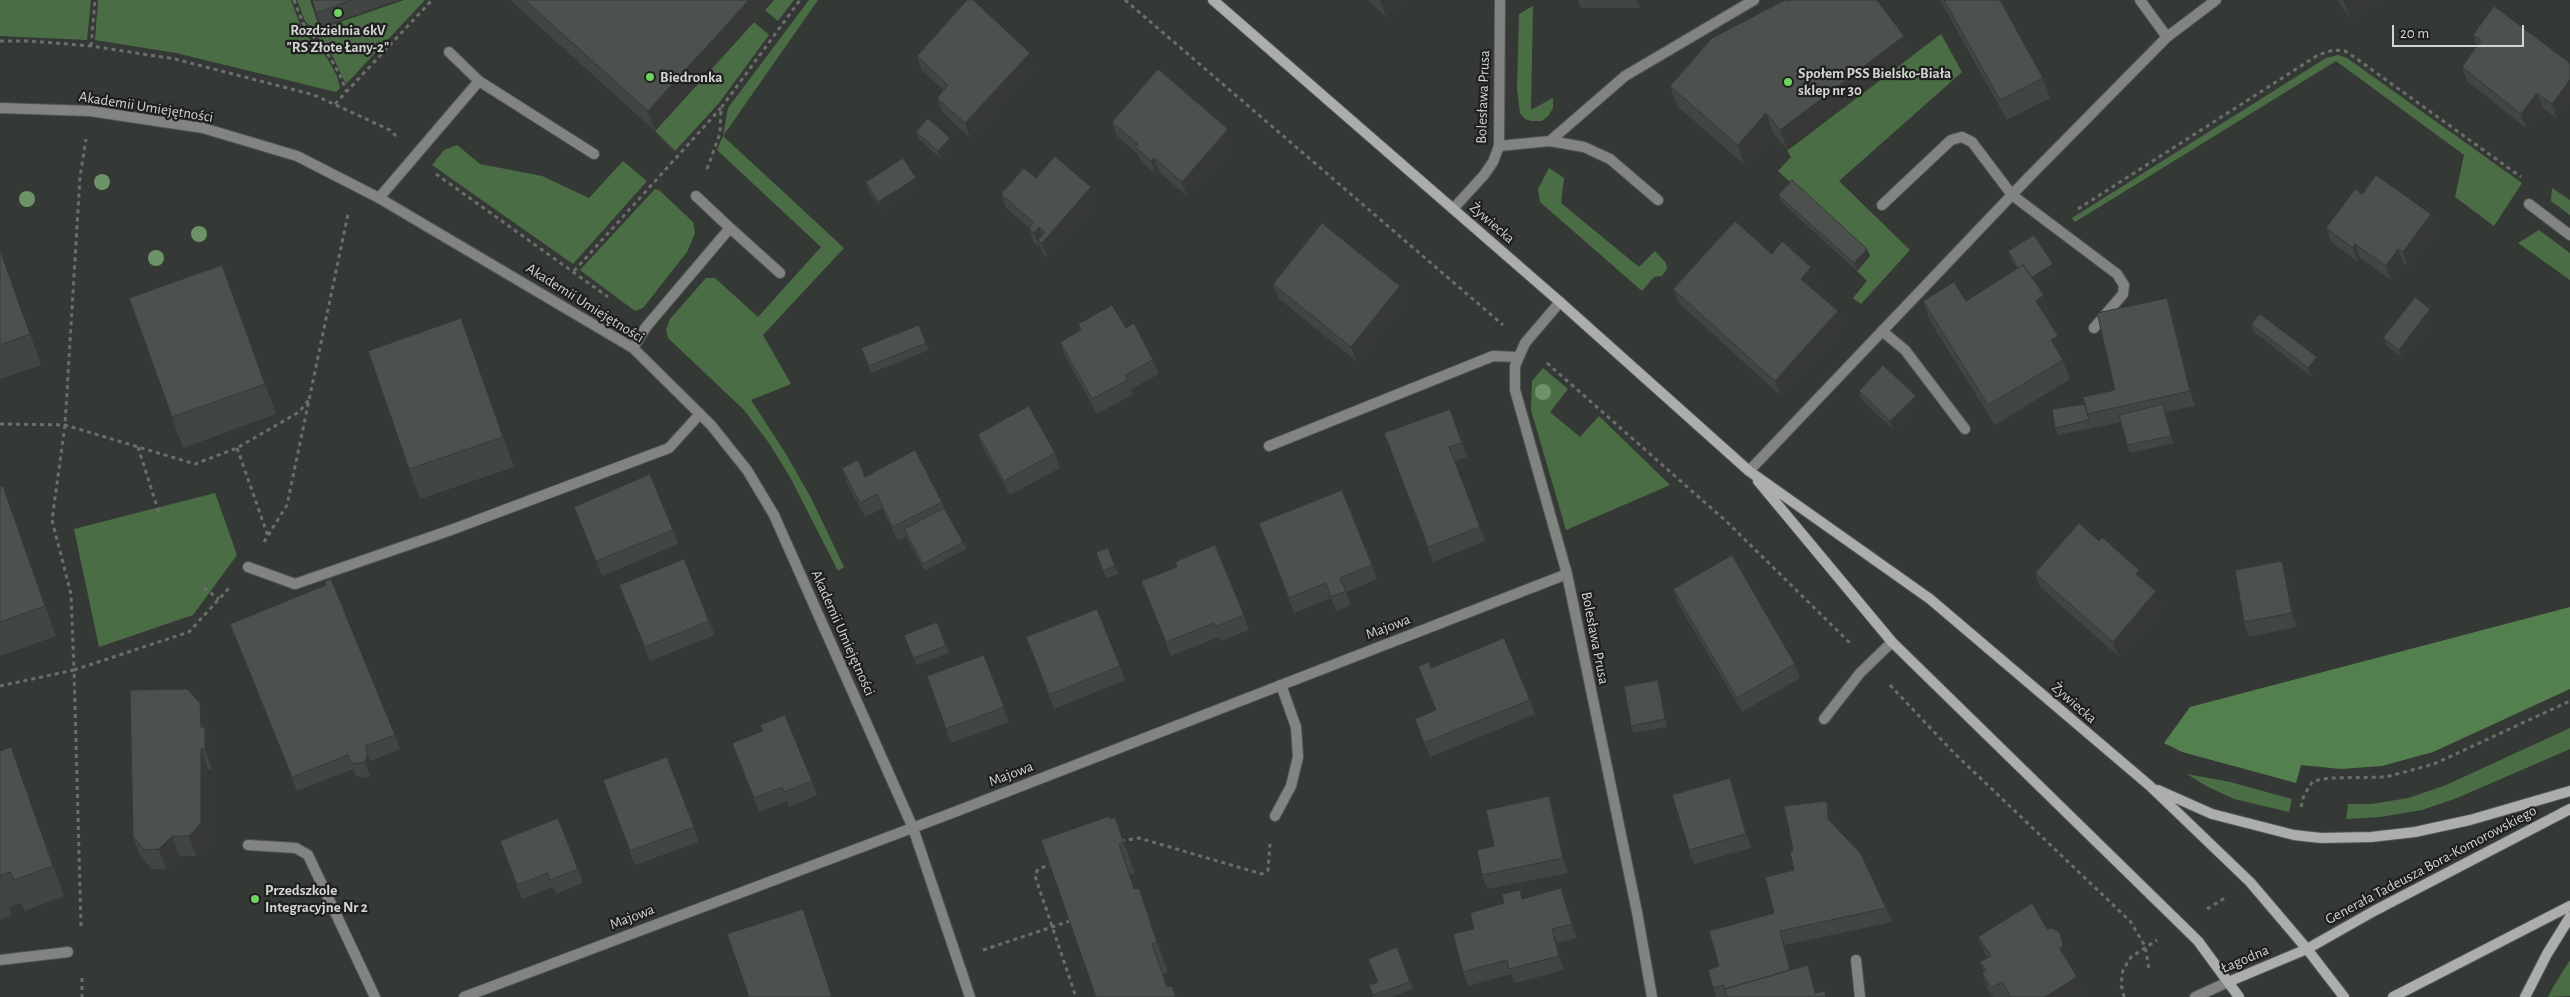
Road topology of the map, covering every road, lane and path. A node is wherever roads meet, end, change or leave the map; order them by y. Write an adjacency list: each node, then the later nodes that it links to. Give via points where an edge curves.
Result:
1 (95, 0): 13 (path)
2 (294, 0): 16 (path, via 303,23 329,56)
3 (432, 0): 16 (path)
4 (800, 0): 19 (path)
5 (1125, 0): 42 (path)
6 (1213, 0): 32 (main road, Żywiecka)
7 (1500, 0): 22 (street, Bolesława Prusa)
8 (1754, 0): 21 (street, via 1625,76)
9 (2140, 0): 11 (street)
10 (2216, 0): 11 (street)
11 (2167, 37): 26 (street)
12 (0, 42): 13 (path)
13 (91, 46): 17 (path, via 175,58 266,81)
14 (449, 52): 15 (street)
15 (479, 81): 23 (street); 24 (street)
16 (346, 91): 17 (path)
17 (335, 104): 24 (path, via 390,130)
18 (0, 108): 20 (street, Akademii Umiejętności)
19 (721, 108): 27 (path, via 720,133); 36 (path)
20 (90, 111): 25 (street, Akademii Umiejętności, via 203,128 297,156); 48 (path, via 80,177)
21 (1550, 142): 22 (street); 29 (street, via 1584,147 1610,159)
22 (1499, 146): 32 (street, Bolesława Prusa, via 1484,176)
23 (594, 154)
24 (414, 158): 28 (street); 36 (path)
25 (364, 190): 28 (street, Akademii Umiejętności); 45 (path, via 347,215)
26 (2012, 195): 31 (street, via 1972,142 1962,137 1952,140); 33 (street); 41 (street)
27 (696, 196): 34 (street)
28 (379, 198): 43 (street, Akademii Umiejętności)
29 (1658, 200)
30 (2529, 204): 33 (path, via 2526,180 2357,59 2345,51 2333,50 2318,55); 35 (street)
31 (1882, 205)
32 (1454, 209): 39 (main road, Żywiecka)
33 (2052, 225): 40 (street, via 2117,274 2124,285 2123,294)
34 (730, 228): 37 (street); 43 (street, via 646,327)
35 (2570, 235)
36 (574, 271): 38 (path)
37 (780, 273)
38 (609, 298)
39 (1560, 302): 42 (street, Bolesława Prusa); 53 (main road, Żywiecka)
40 (2094, 328)
41 (1882, 331): 49 (street, via 1905,350); 53 (street)
42 (1525, 343): 44 (street, Bolesława Prusa); 61 (path, via 1727,522)
43 (633, 348): 46 (street, Akademii Umiejętności)
44 (1517, 357): 51 (street, via 1493,356); 57 (street, Bolesława Prusa, via 1515,390)
45 (309, 400): 52 (path, via 299,412); 55 (path, via 287,506)
46 (700, 414): 56 (street, via 669,448 452,530 295,584); 70 (street, Akademii Umiejętności, via 747,470 774,515)
47 (0, 424): 48 (path)
48 (65, 425): 50 (path); 62 (path, via 52,520 71,594)
49 (1965, 429)
50 (138, 446): 52 (path, via 195,464); 54 (path)
51 (1269, 446)
52 (238, 448): 55 (path)
53 (1749, 471): 60 (main road, Żywiecka); 66 (main road, Żywiecka, via 1930,599)
54 (160, 516)
55 (268, 536): 56 (path)
56 (248, 567): 59 (path)
57 (1567, 574): 63 (street, Majowa); 93 (street, Bolesława Prusa)
58 (204, 588): 59 (path)
59 (219, 599): 62 (path, via 189,632)
60 (1892, 642): 61 (street); 87 (main road, Żywiecka, via 2198,941)
61 (1870, 663): 65 (street); 85 (path, via 1951,750 2130,921 2145,946)
62 (74, 670): 64 (path); 79 (path)
63 (1281, 685): 69 (street, via 1296,727 1298,757 1291,786); 70 (street, Majowa)
64 (0, 686)
65 (1824, 719)
66 (2150, 786): 67 (main road, via 2212,814 2294,835 2321,838 2371,838 2415,832 2470,820); 80 (main road, Żywiecka, via 2250,882)
67 (2570, 790)
68 (2570, 809): 80 (main road, Generała Tadeusza Bora-Komorowskiego)
69 (1275, 816)
70 (913, 828): 90 (street, Majowa); 91 (street, Akademii Umiejętności)
71 (1270, 843): 72 (path, via 1268,870 1262,874 1139,838)
72 (1112, 844)
73 (248, 845): 89 (street, via 296,848 308,855)
74 (1057, 863): 78 (path, via 1038,869 1035,876)
75 (2570, 906): 98 (main road)
76 (2570, 917): 99 (main road)
77 (1070, 921): 78 (path)
78 (1052, 927): 81 (path); 92 (path)
79 (81, 928)
80 (2307, 949): 87 (main road, Łagodna); 97 (main road, Żywiecka)
81 (981, 951)
82 (68, 952): 83 (street)
83 (0, 960)
84 (1856, 960): 94 (street)
85 (2149, 969)
86 (82, 977): 88 (path)
87 (2228, 982): 95 (street, Łagodna); 96 (main road, Żywiecka)
88 (82, 997)
89 (375, 997)
90 (464, 997)
91 (970, 997)
92 (1076, 997)
93 (1652, 997)
94 (1860, 997)
95 (2195, 997)
96 (2239, 997)
97 (2344, 997)
98 (2393, 997)
99 (2526, 997)

